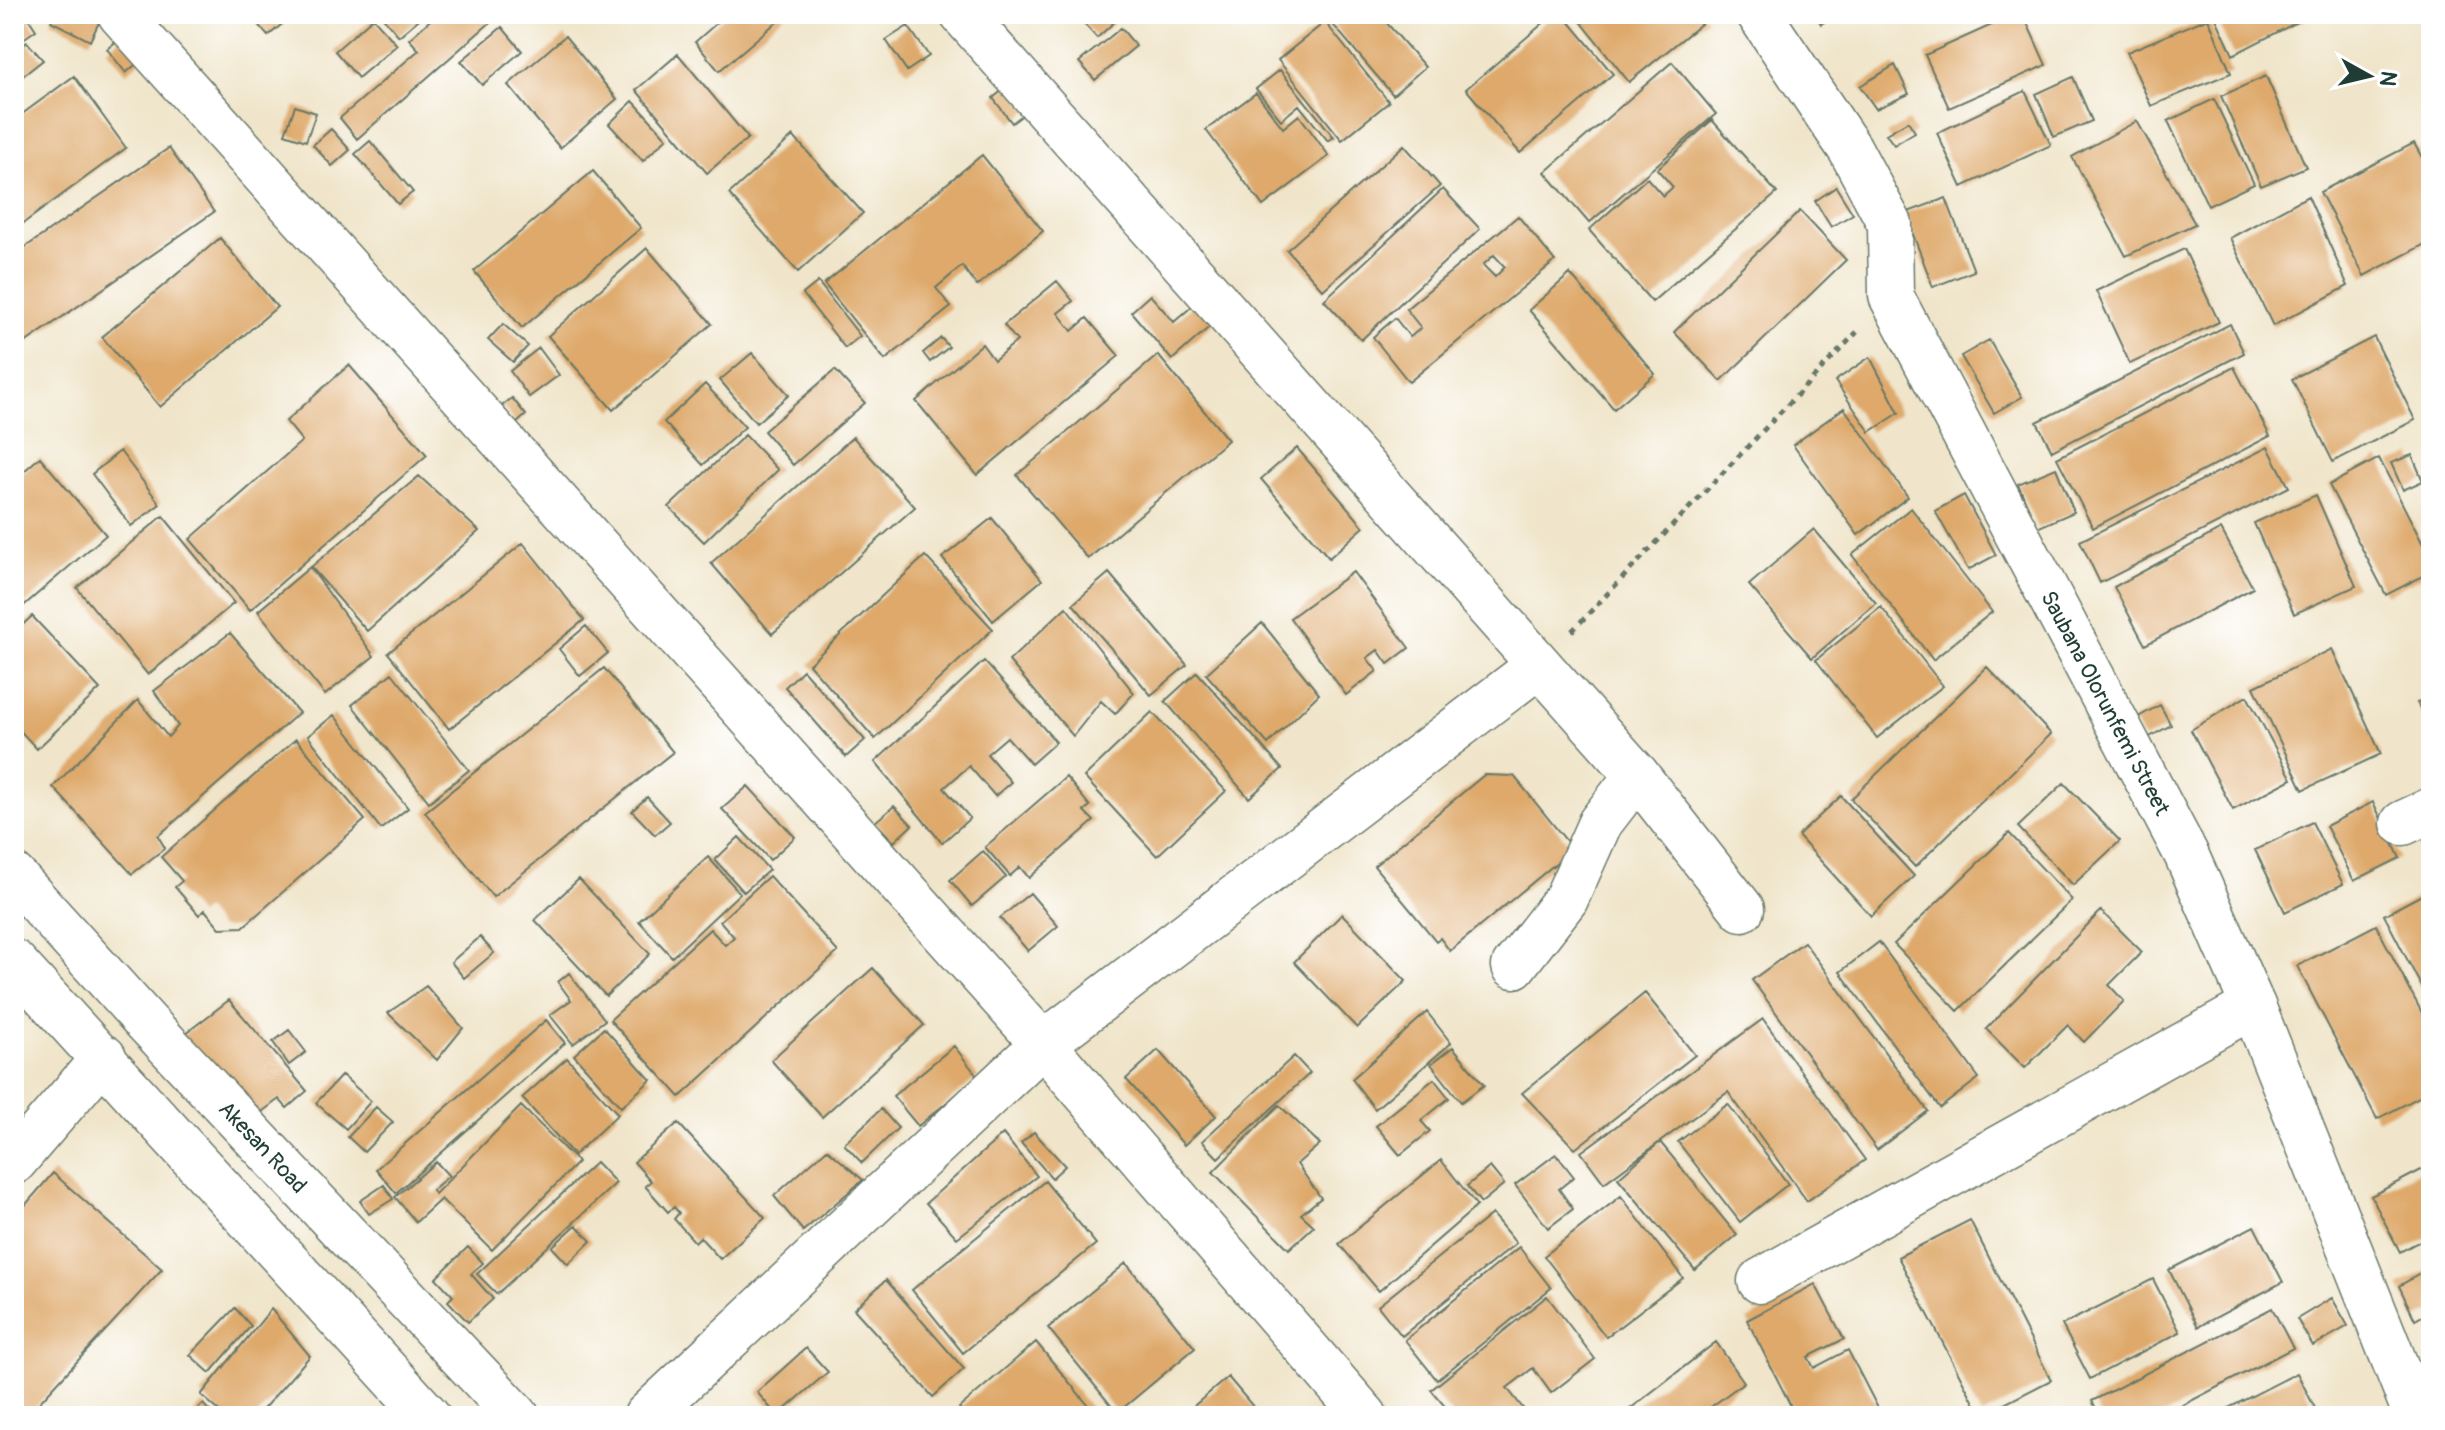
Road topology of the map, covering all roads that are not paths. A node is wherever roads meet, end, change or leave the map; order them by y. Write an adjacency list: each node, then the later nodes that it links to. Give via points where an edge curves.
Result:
1 (120, 14): 11 (street)
2 (962, 14): 4 (street)
3 (1759, 14): 10 (street, Saubana Olorunfemi Street, via 1850,149 1890,224 1891,296 2186,854)
4 (1538, 666): 5 (street); 11 (street)
5 (1637, 775): 7 (street); 9 (street, via 1600,823 1566,899)
6 (14, 876): 16 (street, Akesan Road)
7 (1742, 909)
8 (14, 962): 12 (street)
9 (1514, 966)
10 (2253, 1006): 14 (street); 19 (street, Saubana Olorunfemi Street)
11 (1043, 1044): 17 (street); 18 (street)
12 (104, 1057): 13 (street); 15 (street)
13 (14, 1162)
14 (1760, 1281)
15 (428, 1416)
16 (517, 1416)
17 (646, 1416)
18 (1365, 1416)
19 (2416, 1416)

